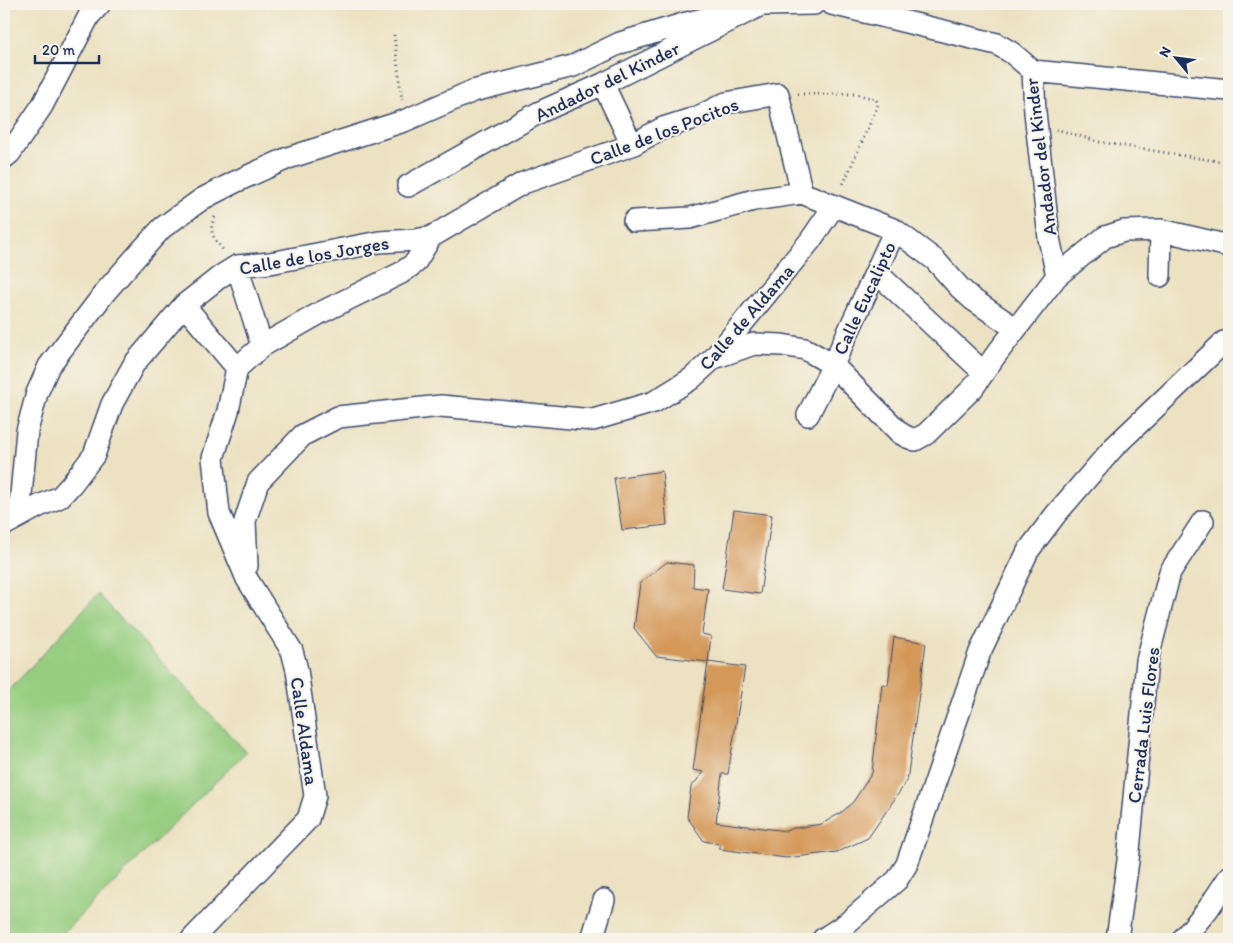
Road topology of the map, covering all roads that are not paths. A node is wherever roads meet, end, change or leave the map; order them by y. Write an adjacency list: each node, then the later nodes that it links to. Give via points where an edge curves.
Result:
1 (100, 4): 9 (street, via 89,16 42,106)
2 (814, 4): 4 (street, Andador del Kinder)
3 (832, 4): 5 (street, Andador del Kinder, via 997,44)
4 (761, 5): 6 (street, Andador del Kinder); 31 (street, via 620,43 573,66 473,91 404,121 288,158 202,199 162,228 106,291 49,366 37,393 27,431)
5 (1033, 71): 7 (street); 20 (street, Andador del Kinder, via 1049,238)
6 (603, 84): 8 (street); 10 (street, Andador del Kinder, via 540,112)
7 (1229, 90)
8 (632, 145): 11 (street, Calle de los Pocitos, via 726,103 778,94); 16 (street, Calle de los Pocitos, via 523,182)
9 (4, 158)
10 (408, 186)
11 (802, 192): 12 (street); 13 (street, via 754,200 690,218)
12 (834, 206): 14 (street); 26 (street, Calle de Aldama, via 810,242)
13 (634, 221)
14 (895, 230): 19 (street, Calle Eucalipto); 23 (street, via 935,260 972,299)
15 (1161, 230): 17 (street); 20 (street, via 1124,231 1105,237); 21 (street)
16 (431, 237): 18 (street, Calle de los Jorges, via 379,242 270,263); 25 (street, via 415,263 401,273)
17 (1229, 246)
18 (237, 266): 22 (street, Calle de los Jorges); 25 (street)
19 (876, 272): 27 (street, Calle Eucalipto); 29 (street)
20 (1057, 276): 23 (street)
21 (1160, 276)
22 (184, 305): 28 (street); 31 (street, Calle de los Jorges, via 134,364 112,404 94,455 71,485 60,497)
23 (1016, 329): 29 (street)
24 (1224, 342): 38 (street, via 1114,447 1028,551 980,652 907,864 896,880 846,924)
25 (262, 346): 28 (street)
26 (714, 358): 27 (street, via 754,344 782,345 805,349); 33 (street, Calle de Aldama, via 691,379 654,402 592,420 442,406 338,417 303,435 258,482 245,521)
27 (833, 365): 29 (street, via 900,433 916,440 973,388); 30 (street, Calle Eucalipto)
28 (237, 368): 33 (street, Calle Aldama, via 213,458 219,513)
29 (983, 372)
30 (808, 415)
31 (11, 521)
32 (1203, 521): 39 (street, Cerrada Luis Flores, via 1170,572 1147,661)
33 (247, 579): 36 (street, Calle Aldama, via 292,651 315,796 308,819)
34 (1229, 876): 40 (street)
35 (604, 900): 37 (street)
36 (192, 939)
37 (592, 939)
38 (823, 939)
39 (1118, 939)
40 (1183, 939)

